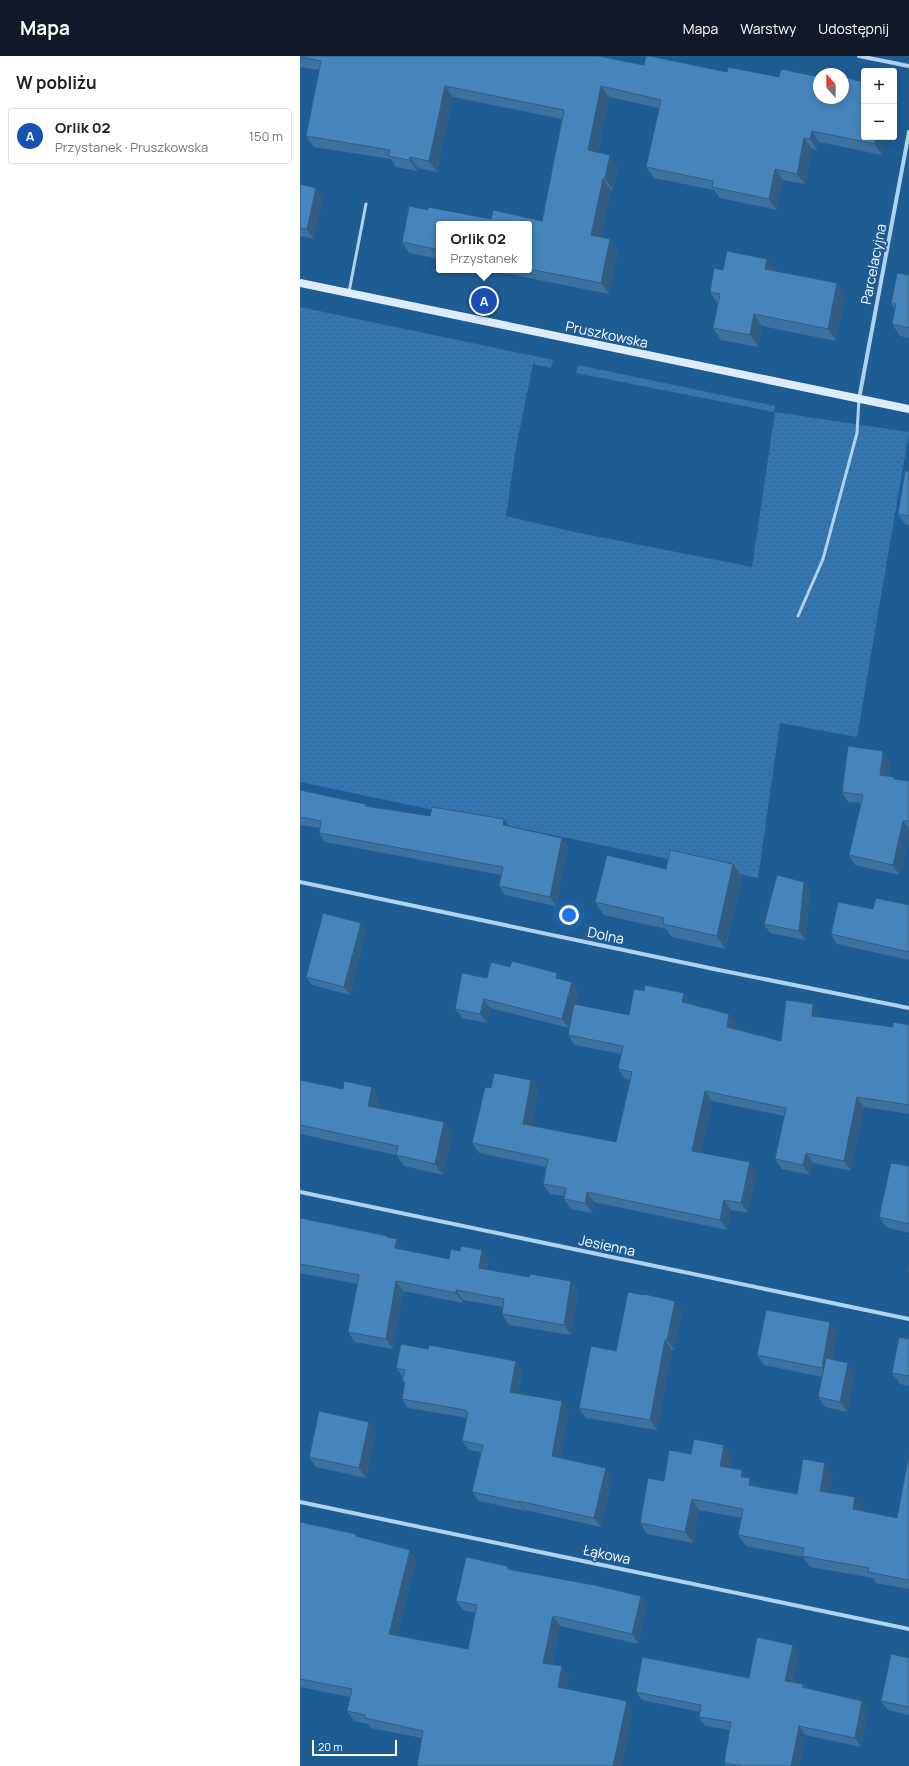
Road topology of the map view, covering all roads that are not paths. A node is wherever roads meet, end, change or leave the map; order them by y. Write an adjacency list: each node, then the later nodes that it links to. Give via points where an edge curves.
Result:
1 (859, 56): 2 (street)
2 (909, 66)
3 (909, 132): 7 (street, Parcelacyjna)
4 (366, 204): 6 (lane)
5 (300, 283): 6 (street, Pruszkowska)
6 (348, 293): 7 (street, Pruszkowska)
7 (859, 400): 8 (street, Pruszkowska); 9 (lane, via 857,433 823,559)
8 (909, 409)
9 (798, 616)
10 (300, 882): 11 (street, Dolna)
11 (909, 1008)
12 (300, 1192): 13 (street, Jesienna)
13 (909, 1319)
14 (300, 1502): 15 (street, Łąkowa)
15 (909, 1629)

